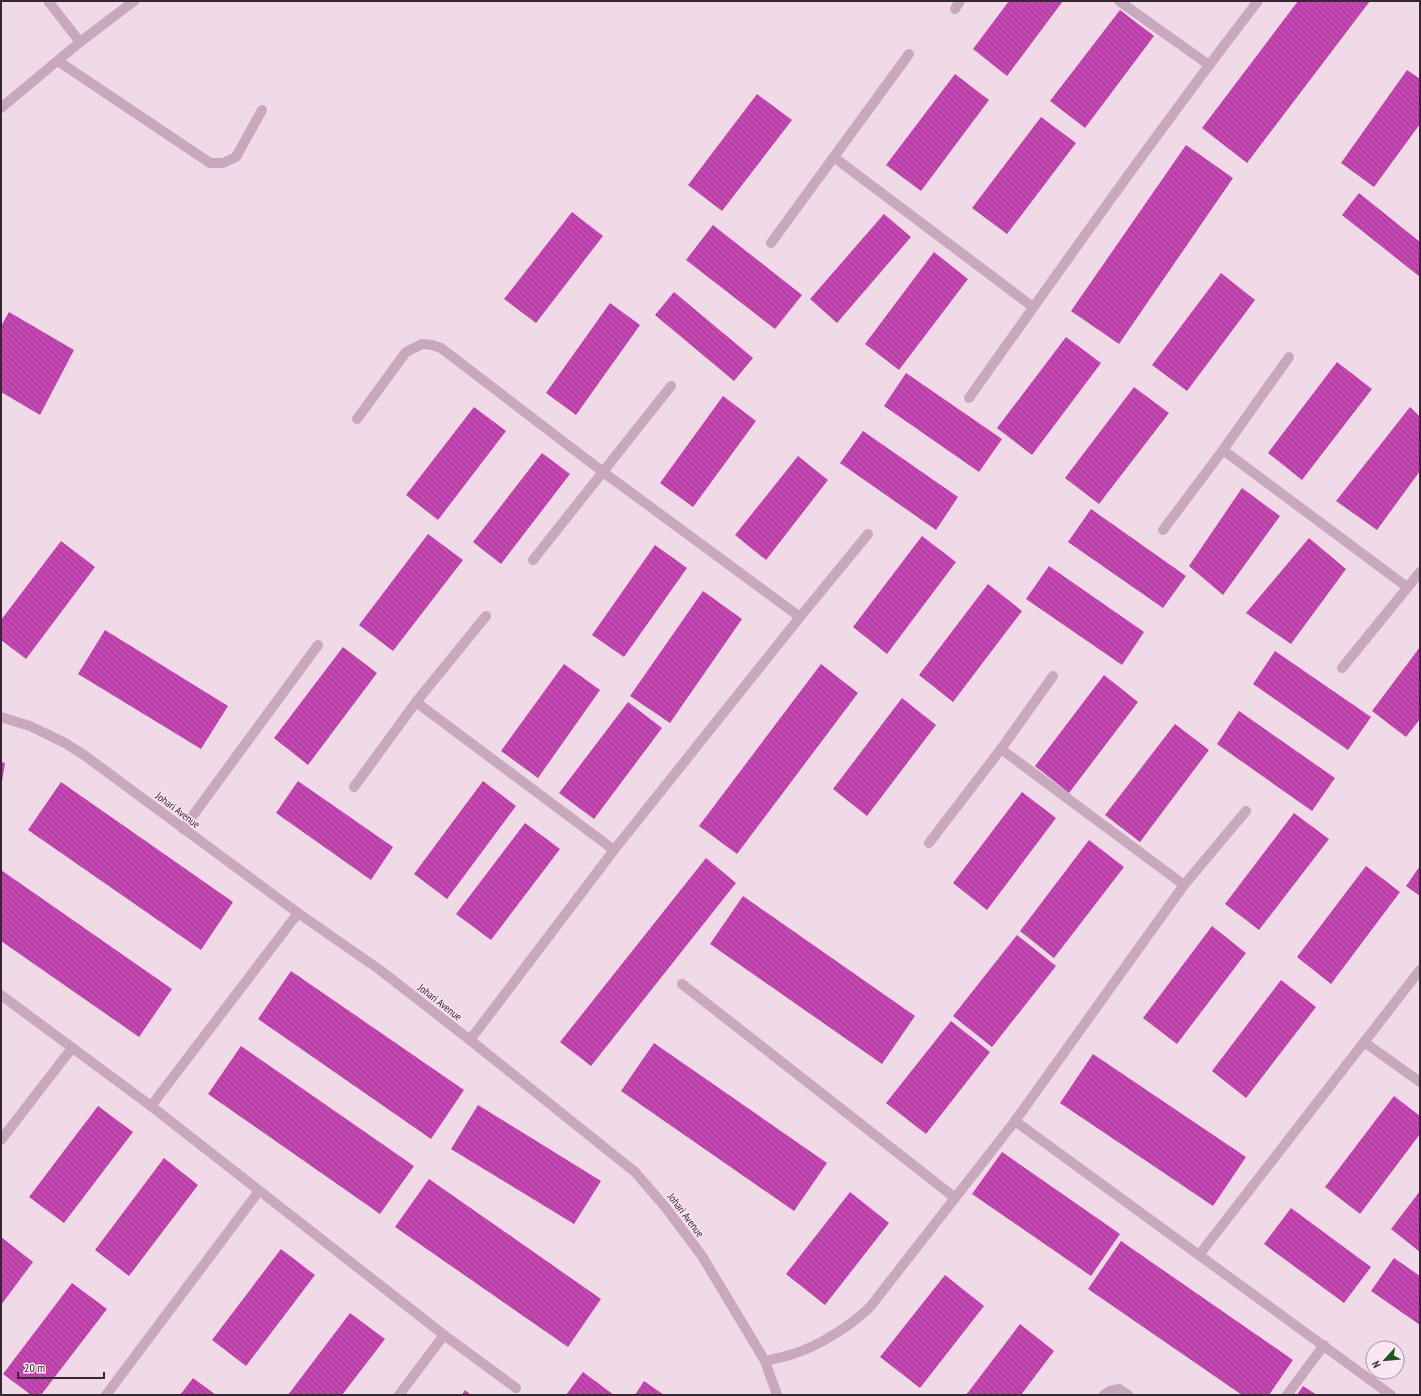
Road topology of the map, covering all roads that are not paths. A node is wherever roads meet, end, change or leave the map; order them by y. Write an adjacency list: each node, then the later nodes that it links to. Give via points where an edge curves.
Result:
1 (48, 1): 5 (street)
2 (134, 1): 5 (street)
3 (1119, 1): 8 (street)
4 (1258, 1): 8 (street)
5 (80, 42): 7 (street)
6 (909, 54): 11 (street)
7 (58, 61): 9 (street); 10 (street, via 210,163 223,163 236,157)
8 (1209, 65): 13 (street)
9 (1, 108)
10 (262, 110)
11 (835, 158): 12 (street); 13 (street)
12 (771, 243)
13 (1033, 308): 16 (street)
14 (1289, 357): 18 (street)
15 (671, 386): 19 (street)
16 (970, 398)
17 (357, 419): 19 (street, via 406,352 422,344 432,345 451,355)
18 (1223, 450): 20 (street); 24 (street)
19 (602, 472): 22 (street); 26 (street)
20 (1163, 530)
21 (868, 534): 26 (street)
22 (533, 560)
23 (1420, 572): 24 (street)
24 (1407, 587): 28 (street)
25 (486, 616): 30 (street)
26 (800, 617): 37 (street)
27 (318, 645): 35 (street)
28 (1342, 668)
29 (1053, 676): 32 (street)
30 (416, 702): 33 (street); 37 (street)
31 (1, 717): 35 (street, Johari Avenue, via 30,726 65,743)
32 (1001, 749): 36 (street); 38 (street)
33 (354, 787)
34 (1246, 811): 38 (street)
35 (183, 829): 39 (street, Johari Avenue)
36 (929, 843)
37 (614, 850): 43 (street)
38 (1184, 886): 48 (street)
39 (298, 913): 43 (street, Johari Avenue, via 380,970); 47 (street)
40 (1420, 970): 44 (street)
41 (682, 984): 51 (street)
42 (1, 995): 45 (street)
43 (470, 1040): 55 (street, Johari Avenue, via 635,1172 702,1256)
44 (1364, 1042): 46 (street); 52 (street)
45 (72, 1048): 47 (street); 49 (street)
46 (1420, 1082)
47 (151, 1106): 50 (street)
48 (1015, 1120): 51 (street); 52 (street)
49 (1, 1140)
50 (259, 1191): 53 (street); 57 (street)
51 (954, 1198): 55 (street, via 870,1307 855,1321 794,1354)
52 (1199, 1255): 54 (street)
53 (444, 1335): 56 (street); 58 (street)
54 (1324, 1346): 62 (street); 63 (street)
55 (765, 1361): 59 (street, Johari Avenue)
56 (516, 1388)
57 (106, 1395)
58 (399, 1395)
59 (777, 1395)
60 (1104, 1395): 61 (street, via 1110,1390 1119,1389)
61 (1128, 1395)
62 (1287, 1395)
63 (1392, 1395)

